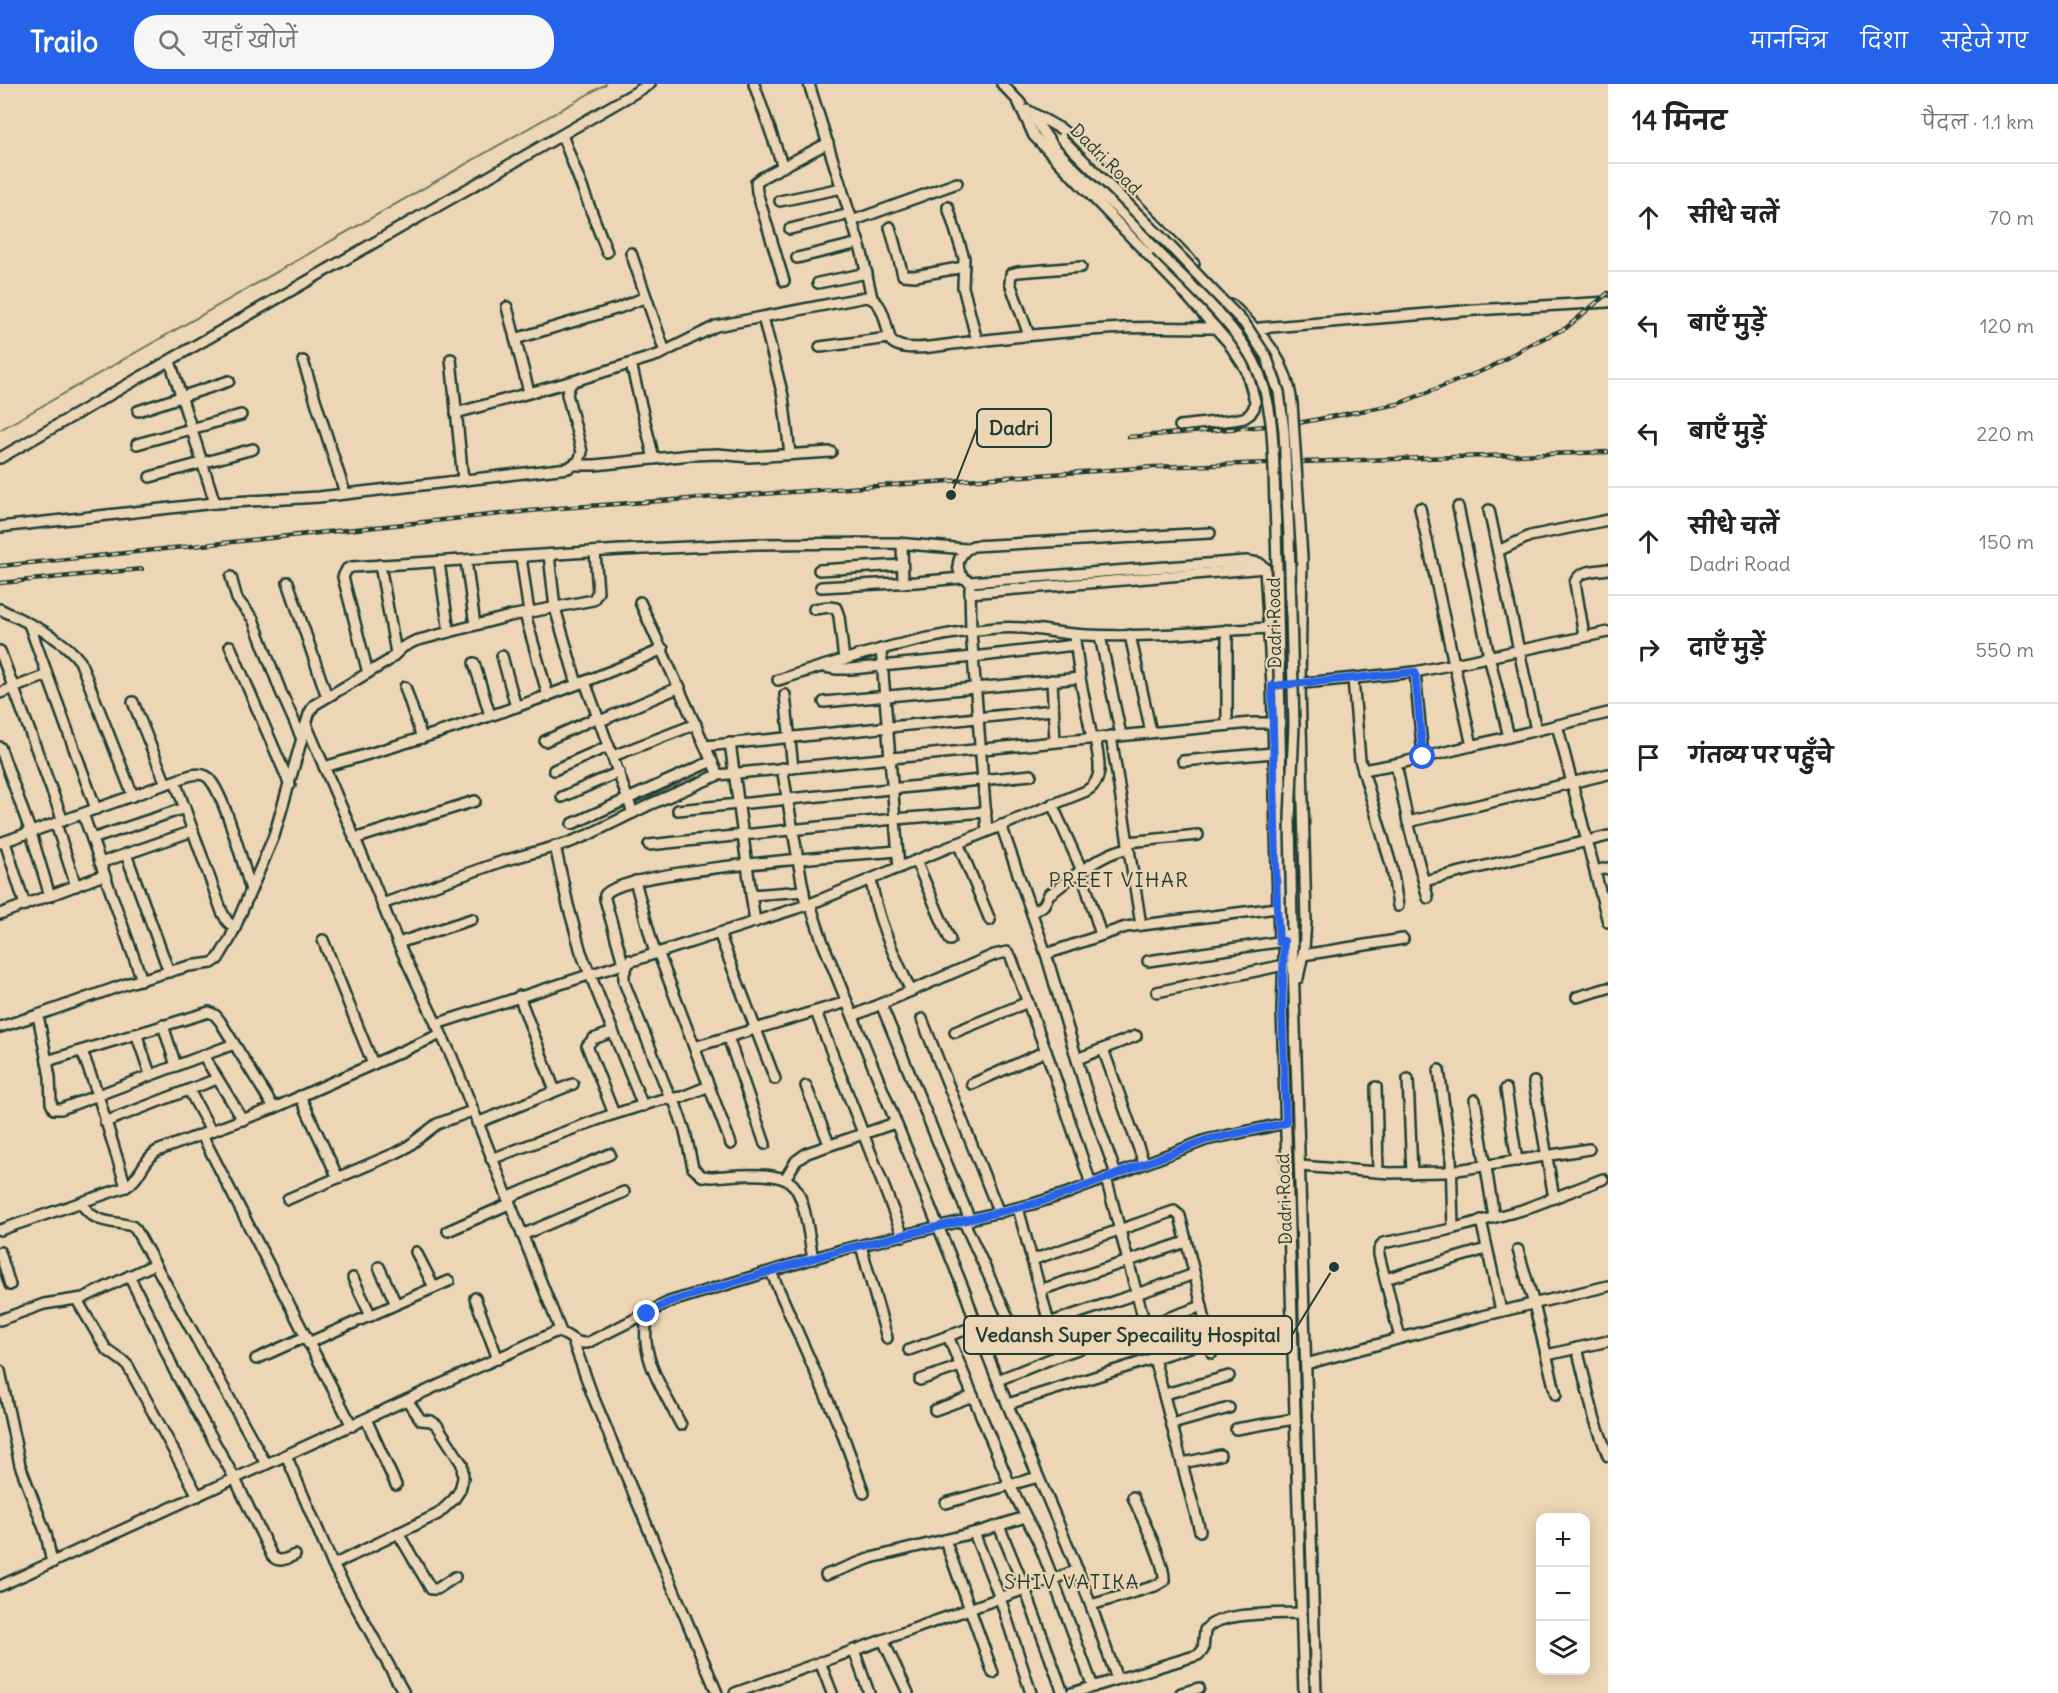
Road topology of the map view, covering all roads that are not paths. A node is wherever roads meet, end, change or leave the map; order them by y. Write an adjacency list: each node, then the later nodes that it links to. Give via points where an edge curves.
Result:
1 (650, 84): 8 (street)
2 (754, 84): 10 (street)
3 (809, 84): 9 (street)
4 (1002, 84): 5 (street, Dadri Road)
5 (1018, 100): 6 (street, Dadri Road); 32 (street, via 1034,136)
6 (1027, 110): 7 (street, Dadri Road); 129 (street, bridge, via 1076,141 1265,338 1282,364 1292,403 1302,558)
7 (1035, 118): 265 (street, Dadri Road, bridge, via 1040,129 1081,175 1235,332 1254,362 1266,395 1272,432 1276,536); 280 (street, Dadri Road, bridge, via 1048,125 1245,324 1266,356 1279,392 1289,536)
8 (562, 135): 19 (street); 41 (street)
9 (828, 143): 10 (street); 12 (street)
10 (783, 167): 25 (street, via 755,186)
11 (957, 183): 15 (street)
12 (842, 188): 13 (street); 15 (street)
13 (780, 201)
14 (948, 207): 22 (street)
15 (851, 218): 17 (street); 18 (street)
16 (890, 227): 22 (street, via 903,274 915,276)
17 (790, 229)
18 (858, 243): 21 (street); 24 (street)
19 (607, 252)
20 (631, 254): 27 (street)
21 (797, 258)
22 (964, 267): 37 (street, via 963,287)
23 (1082, 267): 34 (street, via 1011,274 1010,283)
24 (867, 273): 26 (street); 28 (street)
25 (784, 280)
26 (818, 283)
27 (646, 297): 36 (street); 39 (street)
28 (872, 298): 31 (street); 35 (street, via 880,306)
29 (1608, 302): 33 (street)
30 (507, 308): 36 (street)
31 (763, 317): 39 (street, via 716,326); 56 (street, via 783,396)
32 (1216, 328): 34 (street, via 1125,328); 51 (street, via 1246,369 1254,408 1244,418)
33 (1260, 328)
34 (1029, 335): 37 (street)
35 (889, 338): 37 (street, via 900,346 924,347); 38 (street)
36 (515, 339): 46 (street)
37 (977, 341)
38 (820, 347)
39 (665, 352): 43 (street)
40 (451, 359): 49 (street)
41 (170, 360): 47 (street); 57 (street)
42 (303, 361): 63 (street)
43 (631, 364): 45 (street); 58 (street)
44 (229, 381): 47 (street)
45 (574, 381): 46 (street); 60 (street, via 567,394 582,452)
46 (529, 393): 49 (street)
47 (181, 397): 48 (street); 52 (street)
48 (138, 411)
49 (456, 413): 62 (street)
50 (241, 415): 52 (street)
51 (1180, 426)
52 (192, 430): 53 (street); 59 (street)
53 (137, 444)
54 (253, 449): 59 (street)
55 (831, 452): 56 (street)
56 (790, 454): 58 (street)
57 (0, 458)
58 (654, 459): 60 (street)
59 (202, 463): 61 (street); 64 (street)
60 (575, 465): 62 (street)
61 (150, 477)
62 (464, 480): 63 (street)
63 (345, 493): 64 (street)
64 (215, 503): 69 (street)
65 (1458, 507): 114 (street)
66 (1420, 508): 118 (street)
67 (1489, 510): 73 (street)
68 (1608, 520): 73 (street, via 1530,536)
69 (0, 526)
70 (1210, 533): 72 (street)
71 (902, 543): 72 (street); 74 (street, via 756,544); 80 (street)
72 (966, 549): 85 (street, via 958,561 958,571)
73 (1498, 551): 111 (street)
74 (595, 552): 75 (street); 91 (street, via 597,597)
75 (549, 555): 76 (street); 91 (street)
76 (521, 557): 77 (street); 94 (street)
77 (466, 561): 78 (street); 96 (street)
78 (439, 562): 79 (street); 99 (street)
79 (380, 565): 112 (street); 122 (street, via 352,567 343,577)
80 (902, 565): 83 (street); 87 (street)
81 (1265, 568): 85 (street, via 1246,561); 89 (street); 97 (street)
82 (1608, 569): 104 (street, via 1575,578)
83 (819, 570)
84 (231, 577): 161 (street, via 237,599 253,619)
85 (966, 580): 87 (street); 89 (street)
86 (288, 582): 138 (street)
87 (903, 583): 88 (street)
88 (821, 587)
89 (970, 593): 100 (street)
90 (640, 602): 108 (street)
91 (555, 608): 94 (street); 128 (street)
92 (0, 609): 95 (street)
93 (814, 609): 116 (street, via 836,608)
94 (527, 613): 96 (street); 137 (street)
95 (29, 624): 123 (street); 193 (street, via 67,647 80,661)
96 (476, 625): 99 (street)
97 (1269, 628): 98 (street); 130 (street)
98 (1227, 630): 103 (street); 151 (street)
99 (449, 632): 112 (street, via 408,644)
100 (971, 632): 102 (street, via 1012,627); 109 (street); 115 (street)
101 (1608, 632): 104 (street)
102 (1074, 634): 105 (street); 106 (street)
103 (1131, 635): 105 (street); 155 (street)
104 (1584, 635): 111 (street)
105 (1100, 636): 156 (street)
106 (1076, 645): 115 (street); 124 (street)
107 (230, 646): 191 (street)
108 (663, 649): 128 (street); 132 (street)
109 (881, 649): 116 (street); 119 (street)
110 (0, 651): 133 (street)
111 (1519, 651): 114 (street); 154 (street)
112 (396, 653): 122 (street)
113 (502, 656): 142 (street)
114 (1489, 656): 118 (street); 158 (street)
115 (973, 657): 119 (street); 134 (street)
116 (844, 660): 120 (street)
117 (474, 663): 145 (street)
118 (1454, 665): 121 (street); 167 (street)
119 (882, 666): 120 (street); 139 (street)
120 (821, 667): 126 (street)
121 (1415, 672): 125 (street); 172 (street)
122 (368, 673): 138 (street)
123 (47, 675): 133 (street); 201 (street)
124 (1080, 678): 127 (street); 160 (street)
125 (1353, 679): 129 (street); 181 (street)
126 (778, 680)
127 (1052, 680): 134 (street); 143 (street)
128 (581, 683): 137 (street); 146 (street)
129 (1300, 684): 130 (street); 269 (street, via 1306,921)
130 (1272, 686): 148 (street)
131 (405, 687): 159 (street)
132 (680, 687): 146 (street); 150 (street)
133 (15, 688): 135 (street); 208 (street)
134 (976, 688): 139 (street); 147 (street)
135 (0, 693)
136 (785, 695): 157 (street)
137 (548, 696): 142 (street)
138 (327, 697): 149 (street, via 314,705)
139 (885, 697): 141 (street); 153 (street)
140 (134, 702): 190 (street)
141 (824, 702)
142 (516, 707): 145 (street)
143 (1053, 711): 147 (street); 163 (street)
144 (1608, 713): 152 (street)
145 (490, 715): 159 (street)
146 (599, 719): 162 (street); 165 (street)
147 (978, 719): 153 (street); 169 (street)
148 (1272, 723): 151 (street); 170 (street)
149 (306, 724): 161 (street); 177 (street)
150 (696, 724): 166 (street); 171 (street)
151 (1227, 725): 155 (street)
152 (1557, 725): 154 (street); 189 (street)
153 (887, 726): 157 (street); 173 (street)
154 (1536, 730): 158 (street)
155 (1151, 732): 156 (street)
156 (1116, 736): 160 (street); 224 (street)
157 (789, 737): 164 (street); 179 (street)
158 (1509, 737): 167 (street)
159 (422, 738): 177 (street)
160 (1094, 738): 163 (street); 199 (street, via 1099,773 1095,784)
161 (302, 739): 191 (street)
162 (545, 741)
163 (1055, 742): 169 (street)
164 (730, 743): 166 (street); 183 (street)
165 (609, 746): 171 (street); 180 (street)
166 (706, 746): 174 (street)
167 (1472, 746): 172 (street)
168 (0, 747): 214 (street)
169 (980, 750): 173 (street); 187 (street)
170 (1273, 753): 175 (street); 251 (street)
171 (613, 756): 182 (street)
172 (1423, 757): 176 (street)
173 (889, 758): 179 (street); 192 (street)
174 (712, 761): 185 (street); 195 (street)
175 (1183, 761)
176 (1396, 764): 181 (street); 207 (street)
177 (324, 767): 218 (street)
178 (782, 768): 179 (street); 183 (street); 196 (street)
179 (793, 768)
180 (554, 770)
181 (1363, 770): 250 (street, via 1392,868)
182 (619, 772): 194 (street); 195 (street)
183 (735, 773): 185 (street); 198 (street)
184 (1608, 774): 189 (street)
185 (718, 775): 204 (street)
186 (1031, 775): 187 (street)
187 (983, 780): 192 (street); 203 (street)
188 (175, 781): 190 (street); 200 (street); 241 (street, via 195,774 211,781 222,801)
189 (1571, 783): 207 (street); 220 (street)
190 (166, 784): 193 (street)
191 (290, 785): 241 (street)
192 (891, 789): 196 (street); 206 (street)
193 (133, 796): 201 (street)
194 (562, 797)
195 (628, 798): 204 (street); 209 (street)
196 (788, 799): 198 (street); 211 (street)
197 (474, 801): 218 (street)
198 (739, 804): 202 (street); 215 (street)
199 (1052, 804): 210 (street); 234 (street)
200 (185, 808): 212 (street); 219 (street)
201 (96, 809): 205 (street)
202 (678, 810)
203 (986, 812): 206 (street); 213 (street)
204 (633, 813): 225 (street)
205 (83, 814): 208 (street); 219 (street)
206 (894, 819): 211 (street); 226 (street)
207 (1408, 822): 239 (street)
208 (60, 823): 214 (street); 240 (street)
209 (572, 824)
210 (1001, 825): 213 (street); 252 (street)
211 (793, 830): 215 (street); 228 (street)
212 (193, 831): 227 (street); 259 (street, via 225,918)
213 (987, 831): 222 (street)
214 (31, 833): 221 (street); 244 (street)
215 (744, 835): 223 (street); 231 (street)
216 (1198, 836): 224 (street)
217 (1608, 836): 220 (street)
218 (354, 838): 247 (street)
219 (92, 839): 230 (street)
220 (1587, 841): 235 (street); 239 (street)
221 (2, 842): 249 (street)
222 (958, 843): 229 (street); 255 (street)
223 (649, 845)
224 (1128, 845): 234 (street); 258 (street)
225 (555, 846): 247 (street); 274 (street)
226 (897, 851): 228 (street); 232 (street)
227 (126, 854): 230 (street); 273 (street)
228 (798, 860): 231 (street); 242 (street)
229 (916, 861): 232 (street); 264 (street)
230 (100, 863): 236 (street)
231 (747, 866): 237 (street); 243 (street)
232 (899, 868): 238 (street)
233 (1608, 868): 235 (street)
234 (1082, 871): 252 (street, via 1049,894 1048,902); 261 (street)
235 (1594, 871): 245 (street)
236 (104, 875): 240 (street); 275 (street)
237 (635, 880): 267 (street); 271 (street, via 605,895)
238 (871, 880): 248 (street); 277 (street, via 878,917)
239 (1424, 881): 246 (street)
240 (76, 886): 244 (street)
241 (251, 890): 259 (street)
242 (804, 891): 243 (street); 248 (street)
243 (751, 895): 256 (street)
244 (50, 896): 249 (street)
245 (1605, 896): 257 (street)
246 (1428, 898)
247 (382, 904): 266 (street)
248 (808, 904): 256 (street); 282 (street)
249 (25, 905): 253 (street)
250 (1398, 906)
251 (1277, 908): 258 (street); 265 (street)
252 (1032, 912): 268 (street)
253 (0, 913)
254 (472, 919): 266 (street)
255 (990, 920)
256 (755, 922): 260 (street)
257 (1608, 922)
258 (1141, 925): 261 (street)
259 (235, 929): 273 (street, via 218,960)
260 (719, 933): 267 (street); 292 (street)
261 (1101, 935): 268 (street)
262 (1403, 939): 269 (street)
263 (323, 940): 307 (street)
264 (950, 940)
265 (1282, 942): 270 (street); 272 (street, Dadri Road)
266 (398, 943): 289 (street)
267 (656, 952): 271 (street); 300 (street)
268 (1046, 954): 305 (street)
269 (1303, 955): 280 (street)
270 (1148, 961)
271 (627, 962): 274 (street); 325 (street, via 624,982)
272 (1284, 965): 278 (street); 335 (street, Dadri Road)
273 (169, 972): 275 (street)
274 (589, 974): 279 (street); 293 (street)
275 (142, 980): 286 (street)
276 (1608, 988): 281 (street)
277 (911, 991): 283 (street, via 1007,952); 284 (street)
278 (1157, 992)
279 (519, 996): 289 (street); 322 (street)
280 (1295, 996): 347 (street, Dadri Road)
281 (1577, 997)
282 (847, 1002): 285 (street); 287 (street)
283 (1028, 1002): 294 (street); 303 (street)
284 (881, 1004): 287 (street); 368 (street)
285 (816, 1012): 292 (street); 337 (street)
286 (38, 1016): 291 (street); 306 (street)
287 (852, 1016): 334 (street)
288 (922, 1019): 365 (street)
289 (436, 1024): 296 (street)
290 (163, 1025): 295 (street); 299 (street, via 209,1012 218,1018); 308 (street)
291 (0, 1027)
292 (756, 1030): 298 (street); 312 (street)
293 (613, 1032): 327 (street); 330 (street, via 593,1039 587,1046)
294 (956, 1032)
295 (136, 1033): 302 (street); 310 (street)
296 (441, 1034): 307 (street); 329 (street)
297 (1136, 1036): 301 (street)
298 (728, 1037): 300 (street); 339 (street)
299 (234, 1044): 304 (street); 328 (street)
300 (694, 1047): 317 (street)
301 (1103, 1049): 305 (street); 346 (street)
302 (82, 1051): 306 (street); 323 (street)
303 (1046, 1051): 316 (street); 357 (street)
304 (203, 1055): 308 (street); 311 (street)
305 (1077, 1059): 352 (street)
306 (47, 1061): 323 (street, via 54,1109)
307 (372, 1064): 324 (street)
308 (176, 1066): 310 (street)
309 (1439, 1070): 349 (street)
310 (150, 1074): 323 (street)
311 (217, 1078): 321 (street); 331 (street)
312 (775, 1079)
313 (1408, 1079): 351 (street)
314 (1534, 1082): 343 (street)
315 (573, 1084): 322 (street)
316 (972, 1084)
317 (709, 1086): 325 (street); 338 (street)
318 (806, 1086): 340 (street)
319 (1376, 1087): 350 (street)
320 (1506, 1089): 345 (street)
321 (189, 1090): 332 (street); 336 (street)
322 (555, 1091): 333 (street)
323 (98, 1095): 332 (street)
324 (300, 1096): 328 (street); 353 (street)
325 (672, 1100): 327 (street); 355 (street, via 690,1162 697,1173 711,1178 753,1175)
326 (1475, 1100): 348 (street)
327 (643, 1106): 330 (street)
328 (274, 1108): 331 (street)
329 (472, 1111): 333 (street); 353 (street, via 437,1124 406,1149)
330 (614, 1114): 344 (street)
331 (243, 1120): 336 (street)
332 (105, 1122): 358 (street)
333 (477, 1123): 344 (street)
334 (895, 1123): 337 (street); 369 (street)
335 (1286, 1123): 346 (street, via 1206,1140); 440 (street, Dadri Road)
336 (206, 1133): 358 (street, via 150,1156); 414 (street)
337 (863, 1133): 340 (street); 375 (street)
338 (731, 1144)
339 (765, 1144)
340 (829, 1144): 355 (street, via 800,1157)
341 (1589, 1149): 343 (street)
342 (610, 1154): 362 (street)
343 (1547, 1155): 345 (street); 360 (street)
344 (491, 1159): 362 (street)
345 (1516, 1161): 348 (street)
346 (1144, 1163): 352 (street)
347 (1300, 1166): 350 (street); 426 (street, Dadri Road)
348 (1486, 1166): 349 (street); 366 (street)
349 (1452, 1171): 351 (street); 371 (street)
350 (1378, 1172): 351 (street)
351 (1412, 1173)
352 (1116, 1174): 354 (street)
353 (338, 1178): 361 (street)
354 (1106, 1178): 357 (street); 370 (street)
355 (785, 1179): 382 (street, via 801,1201)
356 (1603, 1179): 360 (street)
357 (1092, 1184): 364 (street)
358 (126, 1187): 363 (street)
359 (624, 1192): 374 (street)
360 (1554, 1198): 366 (street)
361 (288, 1199)
362 (508, 1201): 373 (street); 374 (street)
363 (81, 1203): 372 (street); 385 (street, via 100,1220 132,1226)
364 (1018, 1208): 365 (street); 383 (street)
365 (999, 1213): 368 (street)
366 (1494, 1217): 367 (street)
367 (1480, 1220): 371 (street); 378 (street)
368 (967, 1221): 369 (street); 407 (street, via 1014,1330 1021,1333)
369 (938, 1228): 375 (street); 409 (street)
370 (1120, 1228): 376 (street, via 1174,1211 1180,1216); 383 (street); 384 (street)
371 (1453, 1228): 391 (street, via 1383,1243 1379,1250)
372 (0, 1230)
373 (448, 1232)
374 (522, 1235): 410 (street)
375 (903, 1236): 377 (street)
376 (1186, 1242): 384 (street); 388 (street)
377 (861, 1246): 382 (street); 412 (street)
378 (1486, 1249): 391 (street); 403 (street)
379 (1518, 1250): 401 (street)
380 (0, 1252): 393 (street)
381 (416, 1252): 395 (street)
382 (813, 1259): 387 (street)
383 (1032, 1260): 396 (street)
384 (1129, 1261): 396 (street); 397 (street)
385 (155, 1264): 389 (street); 449 (street)
386 (379, 1267): 400 (street)
387 (771, 1272): 404 (street, via 669,1302); 454 (street)
388 (1194, 1274): 397 (street); 402 (street)
389 (129, 1276): 399 (street); 451 (street, via 174,1370)
390 (353, 1278): 405 (street)
391 (1385, 1279): 413 (street)
392 (448, 1281): 395 (street)
393 (10, 1285)
394 (1608, 1286): 401 (street)
395 (434, 1287): 400 (street)
396 (1040, 1290): 407 (street)
397 (1138, 1294): 407 (street); 408 (street)
398 (475, 1298): 425 (street)
399 (77, 1300): 406 (street, via 44,1304); 455 (street, via 106,1349 128,1366)
400 (396, 1304): 405 (street)
401 (1534, 1304): 403 (street); 421 (street)
402 (1202, 1306): 408 (street); 416 (street)
403 (1501, 1311): 413 (street)
404 (647, 1314): 415 (street, via 594,1341); 442 (street, via 646,1343)
405 (371, 1316): 414 (street)
406 (0, 1320)
407 (1049, 1323): 422 (street)
408 (1146, 1325): 422 (street); 423 (street)
409 (976, 1326): 411 (street); 431 (street)
410 (561, 1332): 415 (street); 425 (street)
411 (948, 1336): 419 (street); 427 (street)
412 (887, 1338)
413 (1400, 1338): 426 (street)
414 (307, 1340): 424 (street); 443 (street)
415 (573, 1341): 486 (street)
416 (1209, 1341): 420 (street); 423 (street)
417 (1608, 1341): 418 (street)
418 (1577, 1348): 421 (street); 447 (street)
419 (909, 1350)
420 (1212, 1353)
421 (1547, 1355): 433 (street)
422 (1058, 1356): 431 (street)
423 (1155, 1357): 432 (street); 436 (street)
424 (256, 1359)
425 (498, 1359): 435 (street)
426 (1306, 1364): 497 (street, Dadri Road)
427 (960, 1366): 430 (street); 434 (street)
428 (0, 1371): 465 (street, via 20,1465 46,1534)
429 (1229, 1376): 432 (street)
430 (920, 1380)
431 (998, 1380): 436 (street)
432 (1165, 1394): 441 (street)
433 (1556, 1395)
434 (973, 1396): 438 (street); 453 (street)
435 (407, 1400): 439 (street); 461 (street, via 421,1420 437,1425 462,1464 463,1478 460,1490 438,1514)
436 (1008, 1404): 450 (street)
437 (1229, 1408): 441 (street)
438 (934, 1410)
439 (366, 1419): 443 (street); 452 (street)
440 (1294, 1419): 444 (street); 476 (street, Dadri Road)
441 (1172, 1424): 448 (street)
442 (681, 1425)
443 (352, 1426): 445 (street)
444 (1236, 1429)
445 (285, 1455): 449 (street); 466 (street)
446 (1220, 1455): 448 (street)
447 (1608, 1456)
448 (1183, 1463): 460 (street)
449 (266, 1464): 451 (street)
450 (1038, 1477): 453 (street); 467 (street)
451 (235, 1479): 455 (street); 464 (street, via 274,1559)
452 (396, 1485)
453 (1010, 1485): 457 (street); 458 (street)
454 (864, 1492)
455 (198, 1496): 465 (street)
456 (1132, 1497): 474 (street, via 1160,1562 1164,1581)
457 (946, 1503)
458 (1025, 1517): 459 (street); 470 (street)
459 (999, 1526): 462 (street); 472 (street)
460 (1200, 1531)
461 (398, 1533): 466 (street); 469 (street, via 431,1589)
462 (974, 1533): 463 (street); 473 (street)
463 (945, 1540): 468 (street, via 871,1558); 475 (street)
464 (295, 1555)
465 (52, 1563): 471 (street)
466 (333, 1564): 485 (street)
467 (1078, 1570): 470 (street); 474 (street)
468 (826, 1575)
469 (454, 1577)
470 (1053, 1579): 472 (street); 483 (street)
471 (0, 1586)
472 (1025, 1589): 473 (street); 492 (street)
473 (1000, 1598): 475 (street); 491 (street)
474 (1091, 1605): 481 (street)
475 (971, 1609): 477 (street); 480 (street)
476 (1301, 1613): 481 (street, via 1243,1616 1213,1623 1205,1630 1200,1654); 496 (street, Dadri Road)
477 (883, 1640): 478 (street); 490 (street)
478 (854, 1650): 479 (street); 489 (street)
479 (820, 1662): 487 (street); 488 (street)
480 (993, 1673)
481 (1117, 1679): 482 (street)
482 (1104, 1683): 483 (street); 494 (street)
483 (1093, 1687): 493 (street)
484 (1199, 1688): 495 (street)
485 (404, 1693)
486 (717, 1693)
487 (735, 1693)
488 (832, 1693)
489 (869, 1693)
490 (908, 1693)
491 (1031, 1693)
492 (1063, 1693)
493 (1072, 1693)
494 (1108, 1693)
495 (1181, 1693)
496 (1304, 1693)
497 (1316, 1693)

